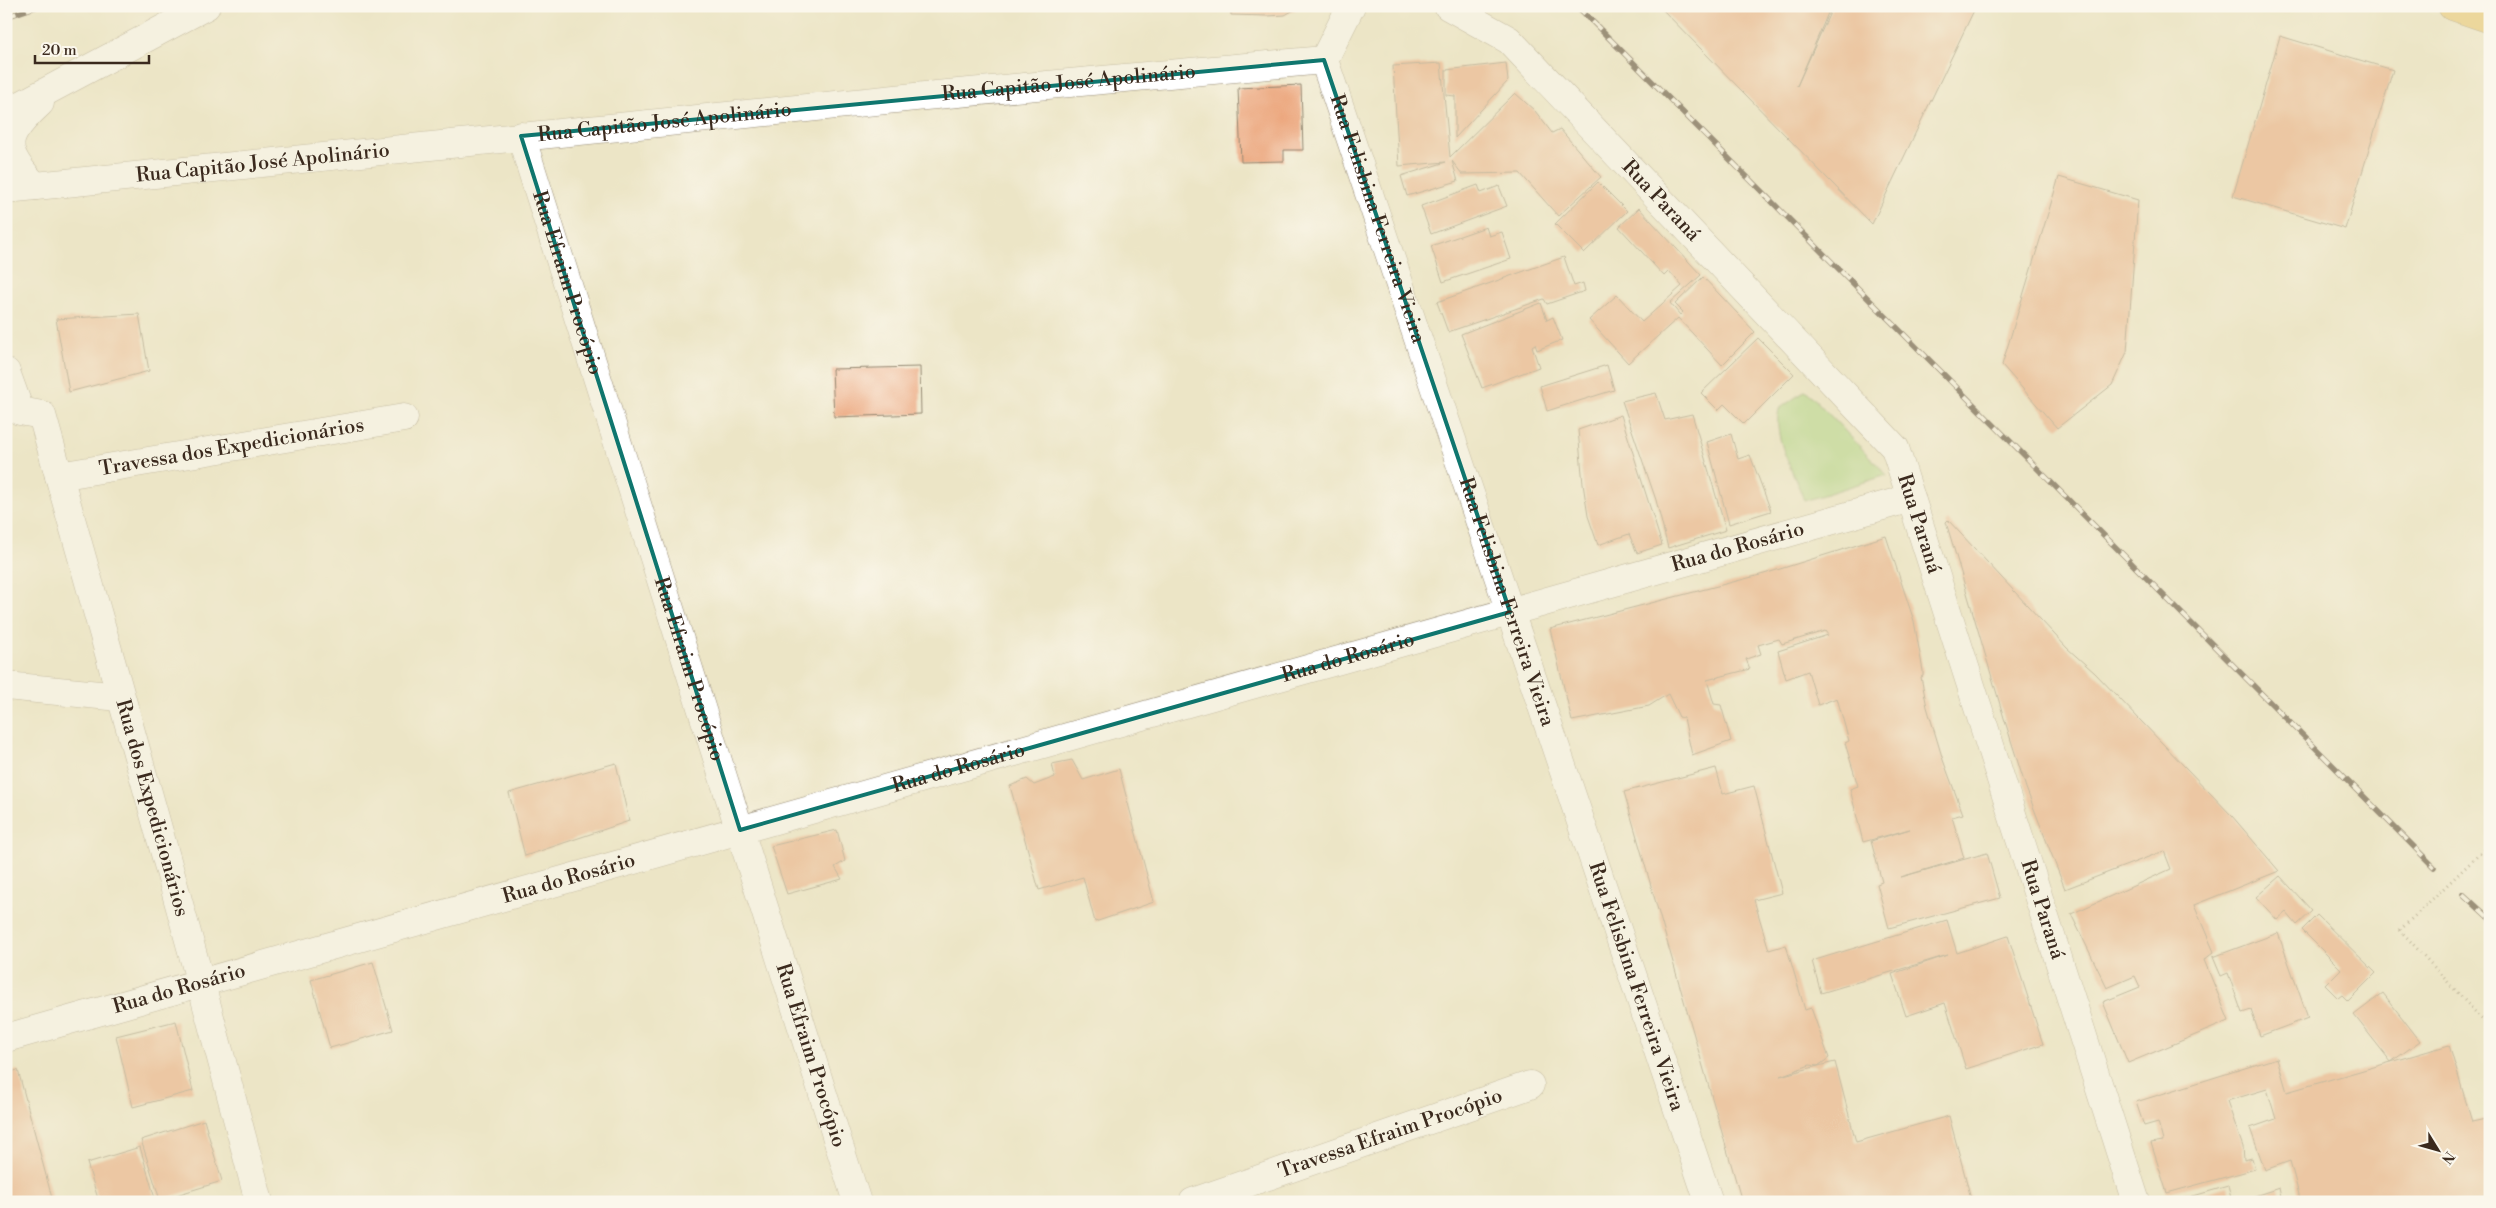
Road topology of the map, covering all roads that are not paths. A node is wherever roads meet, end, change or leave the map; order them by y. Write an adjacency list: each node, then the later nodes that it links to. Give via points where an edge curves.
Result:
1 (206, 6): 7 (street)
2 (1351, 6): 6 (street)
3 (1448, 6): 15 (street, Rua Paraná, via 1509,40 1895,448)
4 (2452, 6): 5 (main road)
5 (2490, 19)
6 (1324, 60): 9 (street, Rua Capitão José Apolinário); 16 (street, Rua Felisbina Ferreira Vieira)
7 (58, 87): 8 (street); 10 (street, via 19,122 10,137 10,154)
8 (6, 112)
9 (521, 136): 10 (street, Rua Capitão José Apolinário); 19 (street, Rua Efraim Procópio)
10 (35, 186): 11 (street, Rua Capitão José Apolinário)
11 (6, 189)
12 (6, 372): 14 (street, Rua dos Expedicionários, via 20,411 42,415)
13 (404, 418): 14 (street, Travessa dos Expedicionários)
14 (59, 476): 18 (street, Rua dos Expedicionários)
15 (1911, 498): 16 (street, Rua do Rosário); 27 (street, Rua Paraná)
16 (1510, 612): 19 (street, Rua do Rosário); 26 (street, Rua Felisbina Ferreira Vieira)
17 (6, 686): 18 (street)
18 (120, 698): 20 (street, Rua dos Expedicionários)
19 (740, 830): 20 (street, Rua do Rosário); 24 (street, Rua Efraim Procópio)
20 (202, 982): 21 (street, Rua do Rosário); 23 (street, Rua dos Expedicionários)
21 (6, 1038)
22 (1530, 1085): 25 (street, Travessa Efraim Procópio)
23 (259, 1202)
24 (857, 1202)
25 (1193, 1202)
26 (1709, 1202)
27 (2136, 1202)

